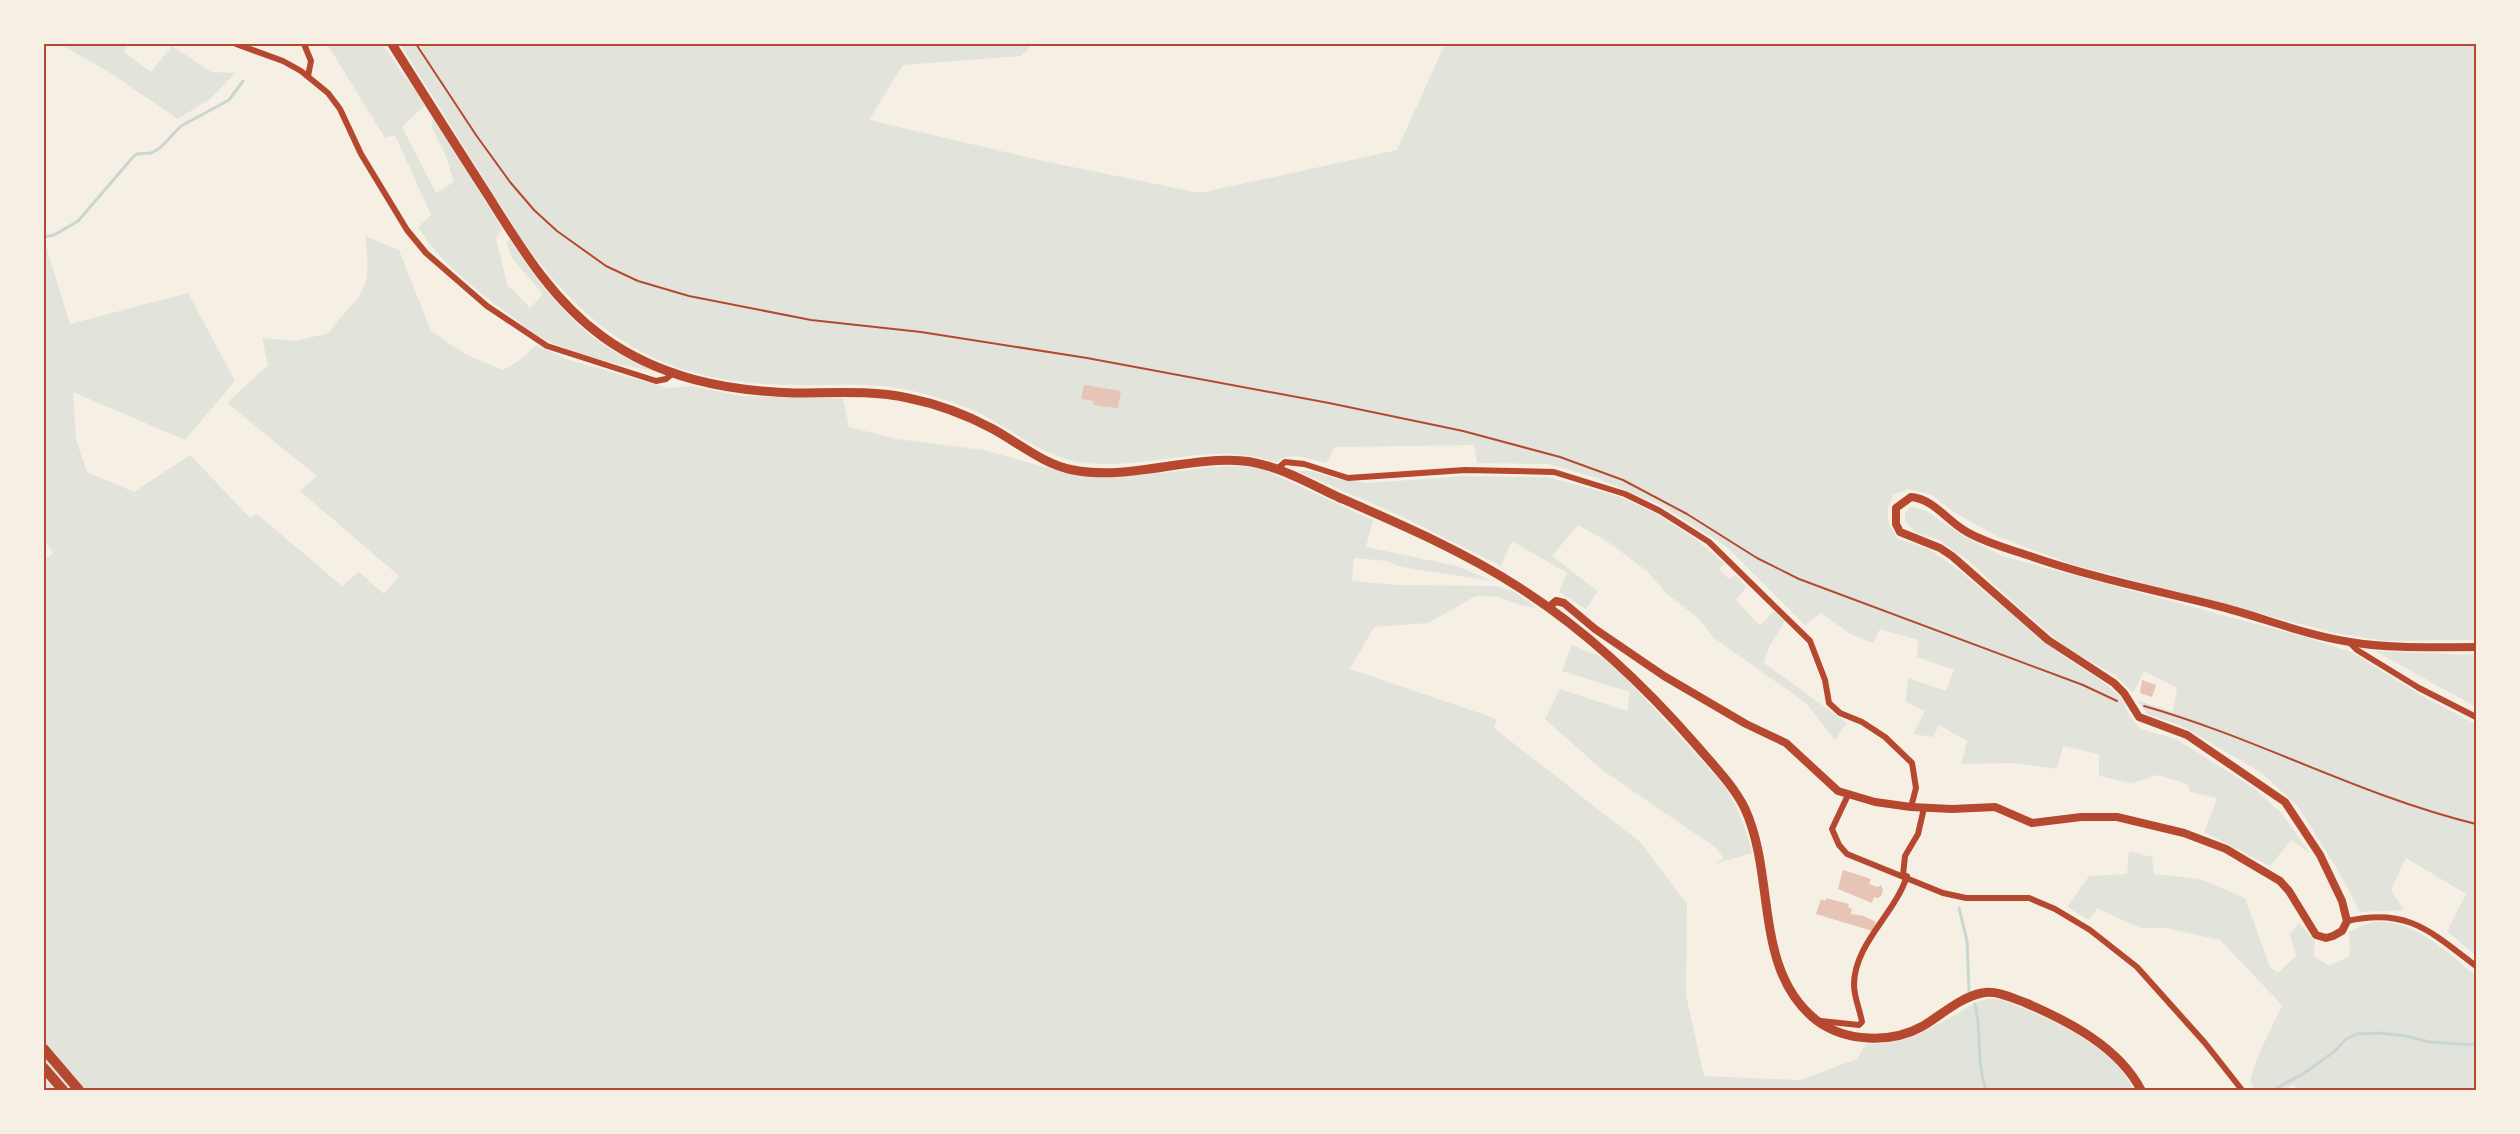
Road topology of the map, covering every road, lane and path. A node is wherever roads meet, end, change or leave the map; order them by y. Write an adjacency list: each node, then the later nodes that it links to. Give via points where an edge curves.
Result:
1 (236, 44): 5 (street, via 283,61)
2 (304, 44): 5 (street, via 311,61)
3 (392, 44): 6 (main road, via 531,265 550,288 603,337)
4 (416, 44): 11 (path, via 476,135 534,210 606,266 638,281 689,296 811,320 921,332 1087,358 1329,403 1463,431 1560,457 1623,480 1799,579)
5 (308, 76): 6 (street, via 340,109 361,154 407,230 426,253 487,306 547,346 570,355 656,381)
6 (672, 374): 7 (main road, via 730,389 875,393 909,398 968,416 1052,464 1080,471 1119,472 1229,460)
7 (1276, 469): 8 (main road, via 1464,555); 14 (street, via 1285,462 1294,462 1338,476 1360,478 1465,470 1554,472 1625,494 1660,511 1709,542 1810,641 1829,703 1885,737 1912,763 1916,788)
8 (1549, 607): 13 (street, via 1556,601 1564,603 1657,672 1786,743 1838,791); 20 (main road, via 1616,661 1688,736 1742,803 1751,823 1783,980)
9 (2349, 642): 10 (street); 11 (street, via 2051,563 1969,533 1921,498 1911,496 1901,502 1895,516 1900,532 1952,556 2057,646 2114,684); 12 (street, via 2420,688)
10 (2476, 647)
11 (2130, 703): 16 (path, via 2229,735 2408,806); 18 (street, via 2139,717 2187,735 2285,802 2320,855)
12 (2476, 717)
13 (1848, 795): 14 (street); 17 (street, via 1832,829 1839,845 1847,854)
14 (1911, 807): 15 (street)
15 (1924, 808): 17 (street, via 1918,834 1905,856); 18 (street, via 1995,807 2032,823 2117,817 2184,833 2226,849 2280,881 2316,935 2332,936 2342,931)
16 (2476, 824)
17 (1905, 876): 20 (street, via 1898,898 1857,966 1853,987 1862,1022 1859,1025); 26 (street, via 1943,893 1966,898 2029,898 2090,930 2138,967)
18 (2347, 921): 19 (street, via 2372,915 2402,919 2432,933)
19 (2476, 966)
20 (1816, 1020): 25 (main road, via 1848,1037 1892,1036 1919,1029 1976,995 1996,992 2072,1024 2099,1043 2131,1074)
21 (44, 1048): 24 (highway)
22 (44, 1068): 23 (highway)
23 (63, 1090)
24 (80, 1090)
25 (2141, 1090)
26 (2242, 1090)

